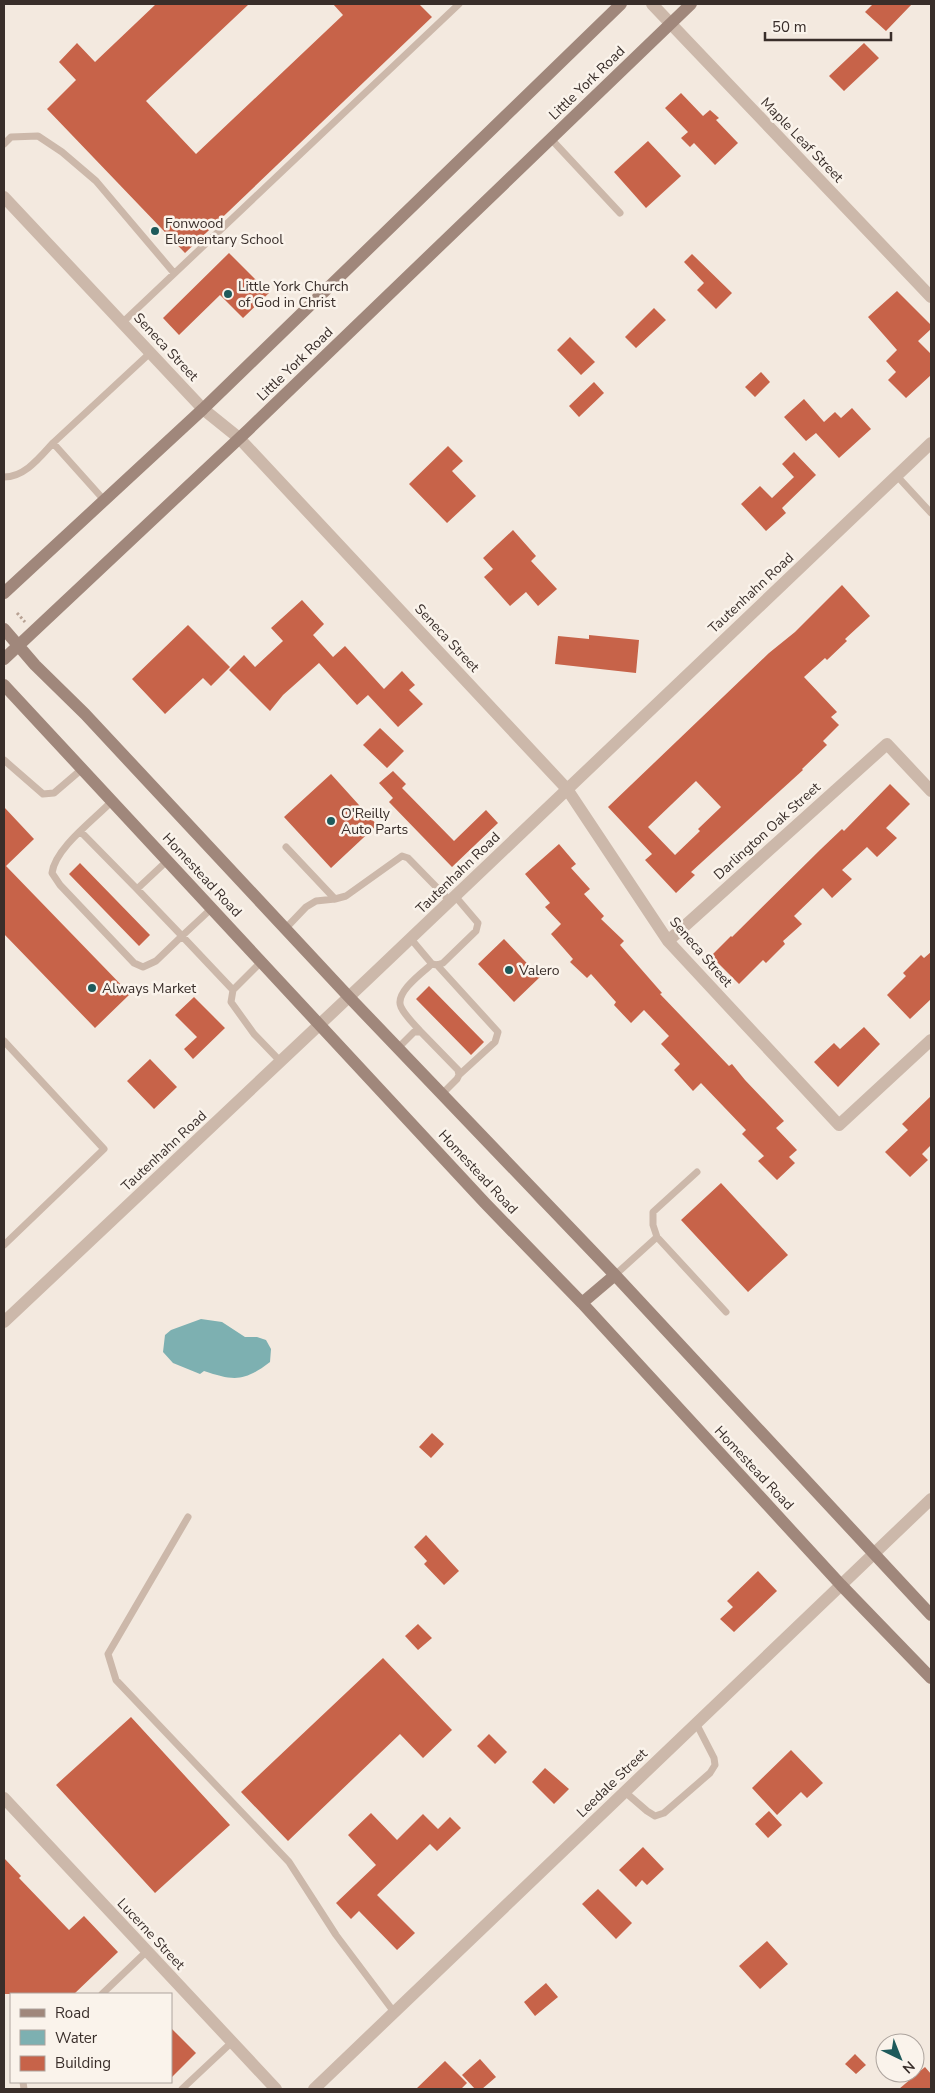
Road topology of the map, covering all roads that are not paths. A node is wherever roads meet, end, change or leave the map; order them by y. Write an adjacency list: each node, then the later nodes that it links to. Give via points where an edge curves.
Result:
1 (459, 4): 10 (lane)
2 (621, 4): 14 (main road)
3 (652, 4): 5 (street, Maple Leaf Street)
4 (692, 4): 5 (main road, Little York Road)
5 (670, 24): 6 (main road, Little York Road); 11 (street, Maple Leaf Street)
6 (551, 139): 9 (lane); 15 (main road, Little York Road)
7 (4, 144): 10 (lane, via 11,137 38,136 62,152 96,182)
8 (4, 197): 12 (street, Seneca Street)
9 (620, 213)
10 (174, 273): 12 (lane)
11 (931, 297)
12 (122, 323): 13 (street, Seneca Street)
13 (150, 353): 14 (street, Seneca Street); 17 (lane)
14 (203, 409): 15 (street, Seneca Street); 20 (main road)
15 (239, 438): 24 (main road, Little York Road); 29 (street, Seneca Street)
16 (931, 443): 18 (street, Tautenhahn Road)
17 (53, 444): 19 (lane, via 33,465); 20 (lane)
18 (897, 476): 21 (lane); 29 (street, Tautenhahn Road)
19 (4, 477)
20 (104, 500): 22 (main road)
21 (931, 513)
22 (4, 593)
23 (4, 629): 24 (main road, Homestead Road)
24 (18, 646): 25 (main road, Little York Road); 39 (main road, Homestead Road)
25 (4, 660)
26 (4, 685): 28 (main road, Homestead Road)
27 (4, 760): 28 (lane, via 43,794 54,793)
28 (82, 769): 31 (main road, Homestead Road)
29 (568, 788): 36 (street, Tautenhahn Road); 42 (street, Seneca Street)
30 (931, 791): 42 (street, Darlington Oak Street, via 887,744)
31 (112, 801): 32 (lane); 34 (main road, Homestead Road)
32 (81, 832): 35 (lane); 40 (lane, via 53,863 52,873 134,963 143,967 156,961)
33 (286, 847): 37 (lane)
34 (168, 860): 35 (lane); 38 (main road, Homestead Road)
35 (137, 889): 40 (lane)
36 (453, 898): 37 (lane, via 402,856 346,896); 41 (street, Tautenhahn Road); 44 (lane, via 476,919 476,931 443,963)
37 (335, 899): 39 (lane, via 316,901 306,907)
38 (212, 908): 40 (lane); 43 (main road, Homestead Road)
39 (286, 929): 46 (main road, Homestead Road)
40 (182, 936): 45 (lane)
41 (411, 938): 44 (lane); 46 (street, Tautenhahn Road)
42 (668, 941): 49 (street, Seneca Street, via 839,1125)
43 (262, 961): 45 (lane); 47 (main road, Homestead Road)
44 (435, 964): 48 (lane, via 403,992 400,999 400,1006); 53 (lane, via 498,1032 495,1042)
45 (232, 990): 52 (lane, via 234,1008)
46 (349, 997): 47 (street, Tautenhahn Road); 51 (main road, Homestead Road)
47 (321, 1024): 52 (street, Tautenhahn Road); 59 (main road, Homestead Road, via 485,1203)
48 (421, 1032): 51 (lane, via 414,1032); 53 (lane, via 458,1070)
49 (931, 1040)
50 (4, 1041): 57 (lane, via 104,1149)
51 (398, 1048): 54 (main road, Homestead Road)
52 (281, 1062): 61 (street, Tautenhahn Road)
53 (459, 1075): 54 (lane)
54 (442, 1094): 58 (main road, Homestead Road)
55 (697, 1172): 56 (lane, via 654,1212 653,1225)
56 (657, 1237): 58 (lane); 60 (lane)
57 (4, 1245)
58 (615, 1275): 59 (main road); 64 (main road, Homestead Road)
59 (582, 1303): 65 (main road, Homestead Road)
60 (726, 1312)
61 (4, 1322)
62 (931, 1499): 64 (street, Leedale Street)
63 (188, 1517): 73 (lane, via 108,1654 116,1680 289,1862 336,1935)
64 (873, 1554): 65 (street, Leedale Street); 66 (main road, Homestead Road)
65 (841, 1585): 67 (main road, Homestead Road); 68 (street, Leedale Street)
66 (931, 1615)
67 (931, 1678)
68 (696, 1724): 69 (street, Leedale Street); 69 (lane, via 714,1758 716,1765 710,1773 664,1813 655,1816)
69 (625, 1792): 73 (street, Leedale Street)
70 (4, 1798): 71 (street, Lucerne Street)
71 (147, 1951): 72 (lane); 74 (street, Lucerne Street)
72 (103, 1993)
73 (394, 2012): 77 (street, Leedale Street)
74 (232, 2042): 75 (lane); 76 (street, Lucerne Street)
75 (182, 2089)
76 (276, 2089)
77 (314, 2089)

